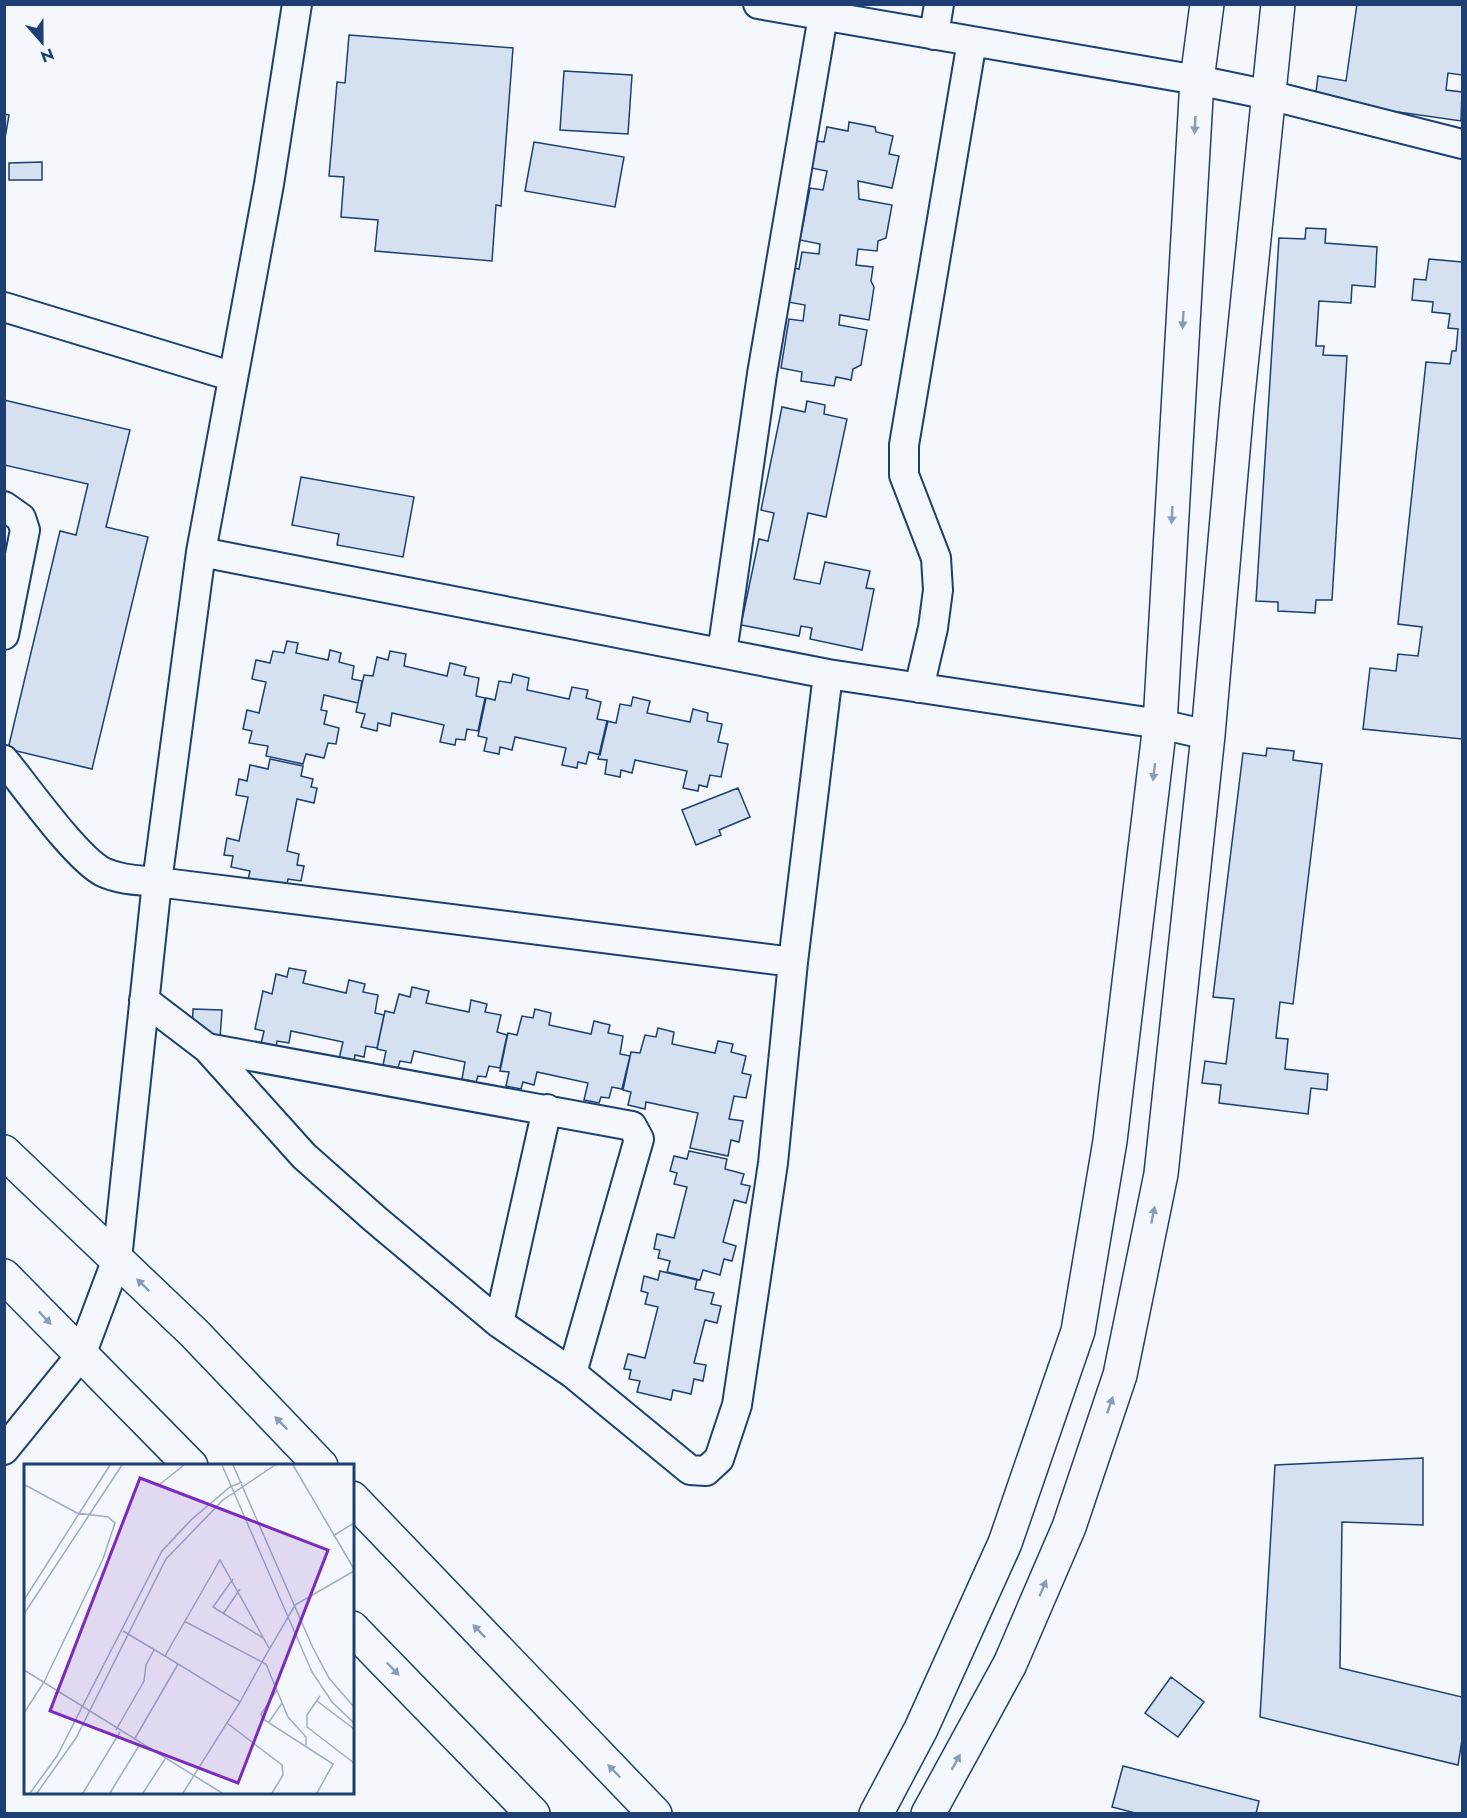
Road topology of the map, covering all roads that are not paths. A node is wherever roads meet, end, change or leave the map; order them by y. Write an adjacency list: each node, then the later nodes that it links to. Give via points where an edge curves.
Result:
1 (297, 4): 13 (street)
2 (939, 4): 7 (street)
3 (1207, 4): 9 (street)
4 (1278, 4): 10 (street)
5 (764, 5): 6 (street)
6 (823, 16): 7 (street); 17 (street, via 762,374)
7 (934, 35): 8 (street)
8 (972, 41): 9 (street); 19 (street, via 904,445 904,475 936,558 938,590)
9 (1197, 80): 10 (street); 20 (street, one-way to 20)
10 (1269, 95): 11 (street); 21 (street)
11 (1462, 144)
12 (4, 307): 13 (street)
13 (231, 376): 15 (street)
14 (4, 506): 16 (street, via 21,518 25,530)
15 (201, 552): 17 (street); 23 (street)
16 (4, 635)
17 (722, 653): 18 (street)
18 (828, 674): 19 (street); 24 (street)
19 (919, 688): 20 (street)
20 (1160, 724): 21 (street); 41 (street, one-way to 41, via 1110,1141 1078,1331 1005,1543 921,1729)
21 (1208, 735): 42 (street, one-way to 21, via 1010,1664 1069,1527 1120,1375 1161,1174)
22 (4, 760): 23 (street, via 81,854 101,871 120,879)
23 (158, 882): 24 (street); 25 (street)
24 (793, 962): 33 (street, via 770,1186 737,1405 719,1459 706,1470 690,1470)
25 (144, 1000): 26 (street); 29 (street)
26 (207, 1048): 27 (street); 31 (street, via 304,1156)
27 (547, 1109): 31 (street); 33 (street, via 624,1123 632,1126 639,1139)
28 (4, 1152): 29 (street)
29 (117, 1259): 32 (street); 36 (street, one-way to 29)
30 (4, 1276): 32 (street, one-way to 32)
31 (499, 1323): 33 (street)
32 (81, 1355): 34 (street); 35 (street)
33 (572, 1373)
34 (4, 1450)
35 (189, 1464)
36 (319, 1464)
37 (354, 1500): 40 (street, one-way to 37)
38 (354, 1630): 39 (street, one-way to 39)
39 (533, 1814)
40 (655, 1814)
41 (876, 1814)
42 (928, 1814)

